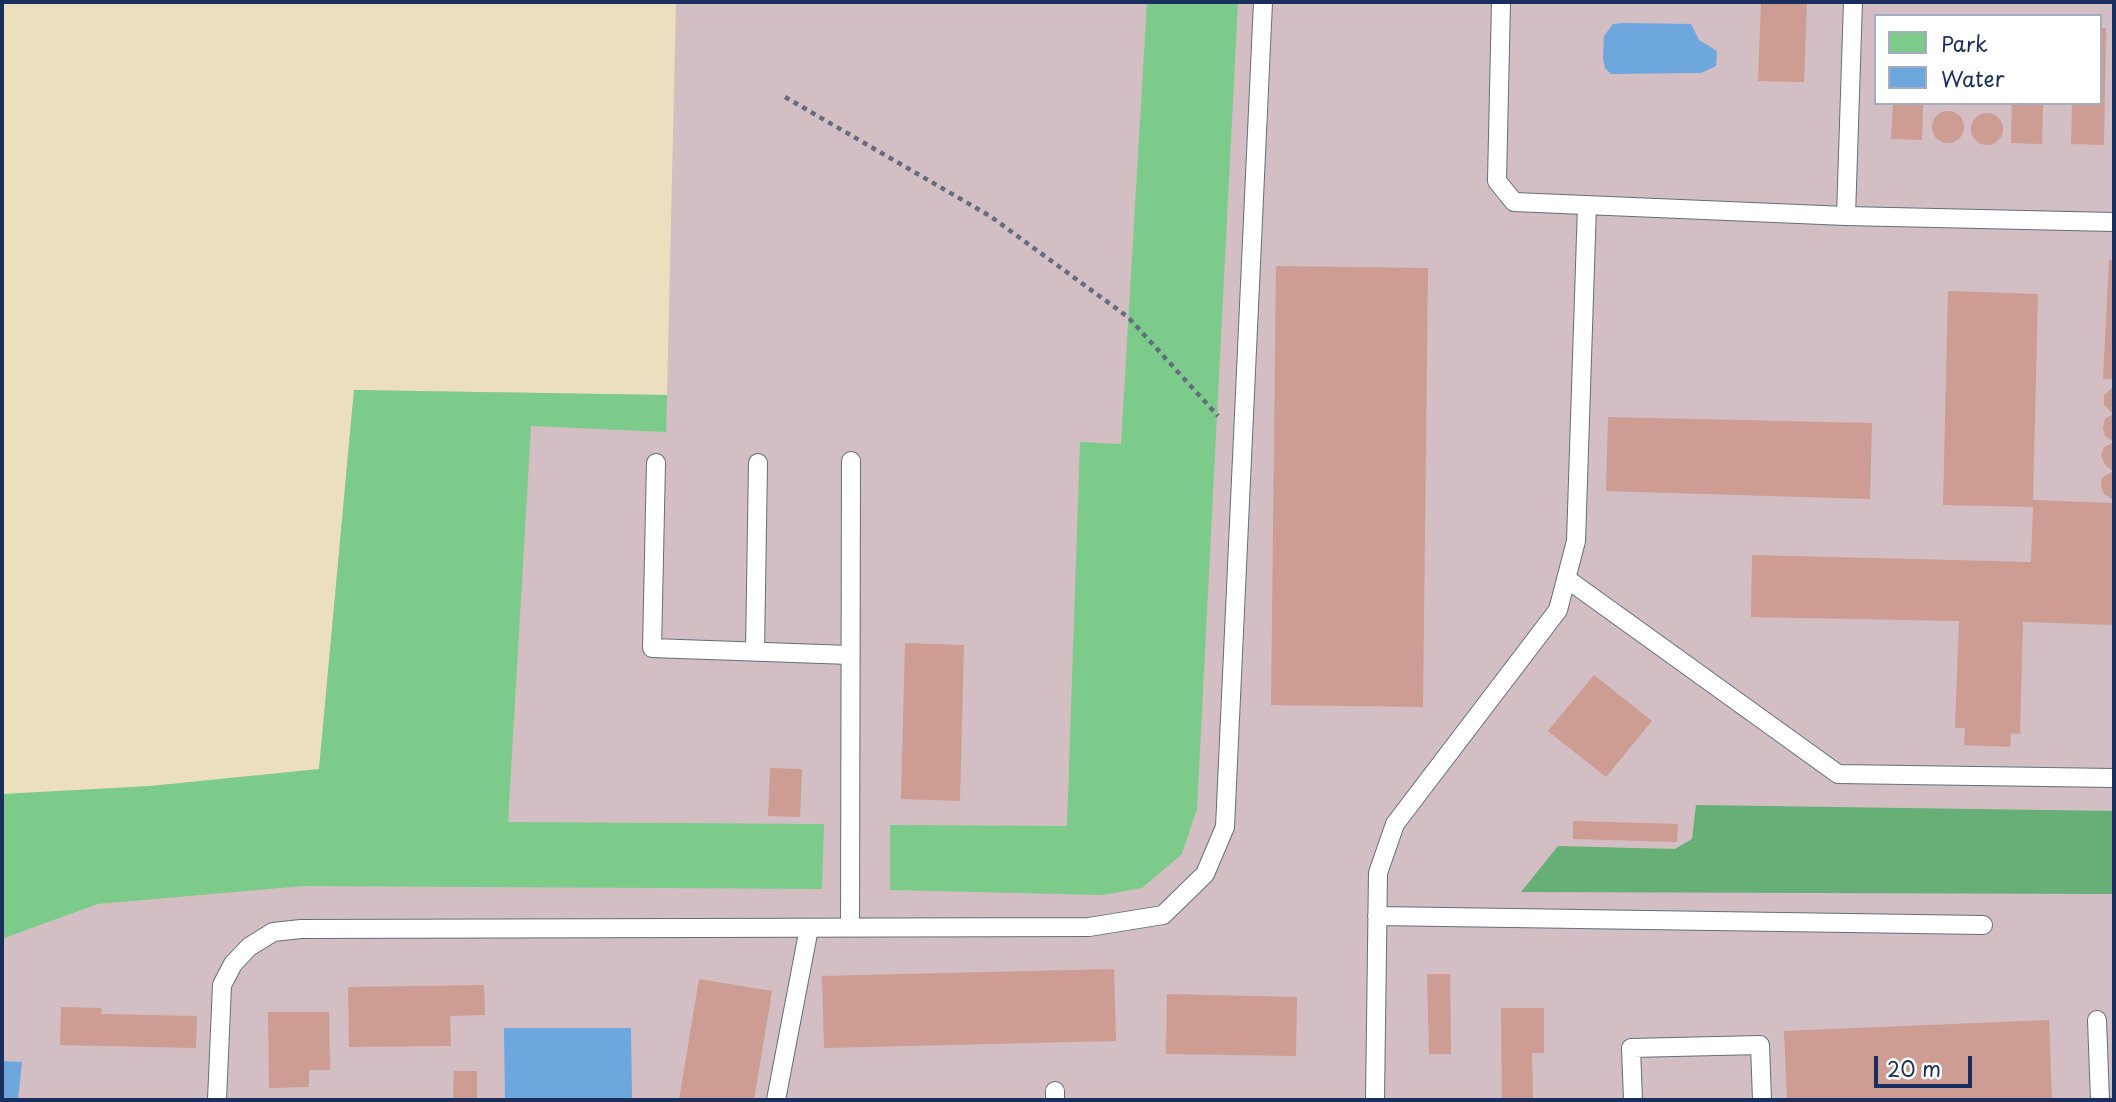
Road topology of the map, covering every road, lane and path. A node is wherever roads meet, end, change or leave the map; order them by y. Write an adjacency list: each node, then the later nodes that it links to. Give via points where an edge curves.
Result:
1 (1263, 2): 8 (lane)
2 (1502, 2): 5 (lane, via 1497,181 1514,202)
3 (1853, 2): 6 (lane)
4 (785, 97): 8 (path, via 990,216 1128,317)
5 (1587, 205): 6 (lane); 12 (lane, via 1576,541)
6 (1846, 216): 7 (lane)
7 (2114, 222)
8 (1243, 442): 18 (lane, via 1225,827 1205,874 1163,915 1088,927)
9 (851, 461): 14 (lane)
10 (656, 463): 13 (lane, via 652,648)
11 (758, 463): 13 (lane)
12 (1567, 579): 15 (lane, via 1838,774); 16 (lane, via 1558,610 1395,824 1378,873)
13 (755, 651): 14 (lane)
14 (850, 655): 18 (lane)
15 (2114, 778)
16 (1377, 916): 17 (lane); 23 (lane)
17 (1983, 925)
18 (850, 927): 19 (lane)
19 (809, 928): 21 (lane, via 274,932 249,947 222,985); 22 (lane)
20 (2097, 1020): 26 (lane)
21 (216, 1100)
22 (776, 1100)
23 (1375, 1100)
24 (1633, 1100): 25 (lane, via 1632,1048 1760,1045)
25 (1762, 1100)
26 (2100, 1100)

